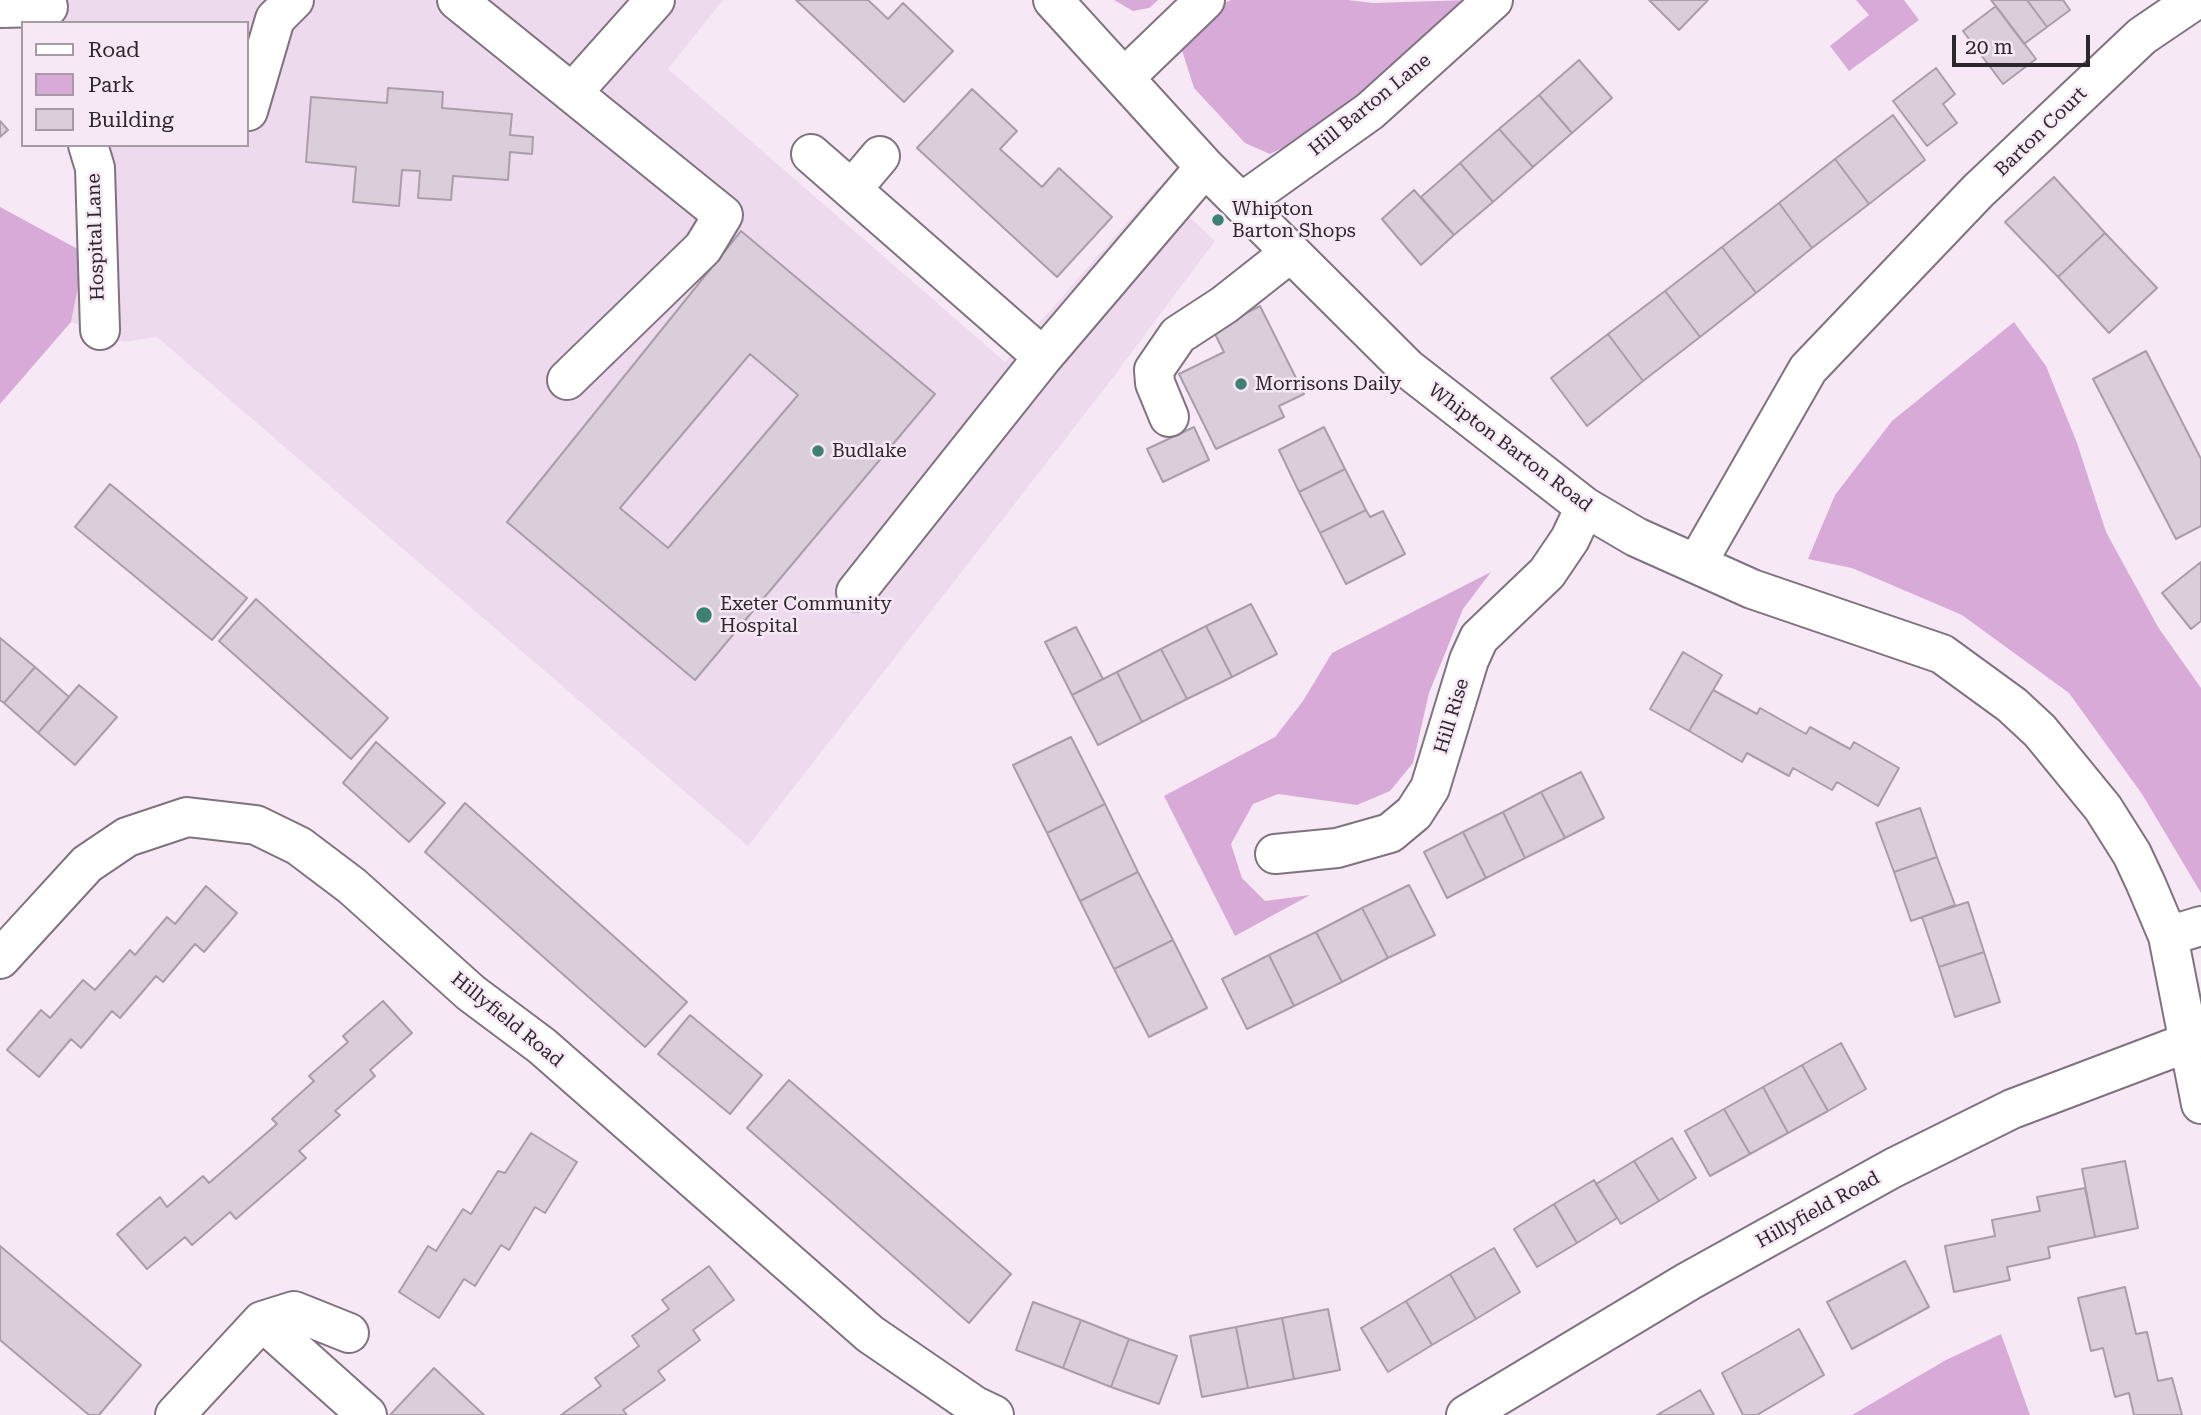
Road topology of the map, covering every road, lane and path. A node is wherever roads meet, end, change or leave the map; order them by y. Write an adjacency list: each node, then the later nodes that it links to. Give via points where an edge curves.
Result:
1 (457, 0): 11 (street)
2 (654, 0): 11 (street)
3 (1053, 0): 10 (street, Whipton Barton Road)
4 (1205, 0): 10 (street)
5 (1493, 0): 18 (street, Hill Barton Lane, via 1370,111)
6 (2195, 0): 25 (street, Barton Court, via 2141,36 1955,216 1808,369)
7 (274, 6): 12 (street)
8 (0, 8): 9 (street)
9 (48, 10)
10 (1124, 78): 16 (street, Whipton Barton Road)
11 (572, 93): 22 (street, via 723,215 703,248)
12 (248, 111)
13 (89, 147): 20 (street, Hospital Lane, via 95,168)
14 (811, 153): 17 (street)
15 (880, 156): 17 (street)
16 (1205, 167): 18 (street, Whipton Barton Road); 21 (street)
17 (853, 188): 21 (street)
18 (1241, 203): 19 (street, Whipton Barton Road)
19 (1290, 253): 23 (street, via 1178,335 1154,370 1154,383); 24 (street, Whipton Barton Road, via 1407,368)
20 (100, 330)
21 (1043, 357): 26 (street)
22 (568, 380)
23 (1169, 417)
24 (1585, 507): 25 (street, Whipton Barton Road, via 1636,537); 27 (street, Hill Rise, via 1547,573 1479,638 1430,788 1414,813 1390,832 1337,848)
25 (1697, 563): 28 (street, Whipton Barton Road, via 1752,589 1942,654 2012,705 2040,731 2103,808)
26 (856, 592)
27 (1275, 854)
28 (2184, 931): 30 (street, Whipton Barton Road)
29 (0, 959): 36 (street, Hillyfield Road, via 87,864 127,837 187,817 256,825 299,846 352,886 870,1334)
30 (2189, 1042): 31 (street, Whipton Barton Road); 37 (street, Hillyfield Road, via 2012,1109 1893,1168 1689,1281)
31 (2201, 1104)
32 (262, 1321): 33 (street, via 294,1311); 34 (street); 35 (street)
33 (349, 1333)
34 (175, 1415)
35 (367, 1415)
36 (994, 1415)
37 (1466, 1415)

